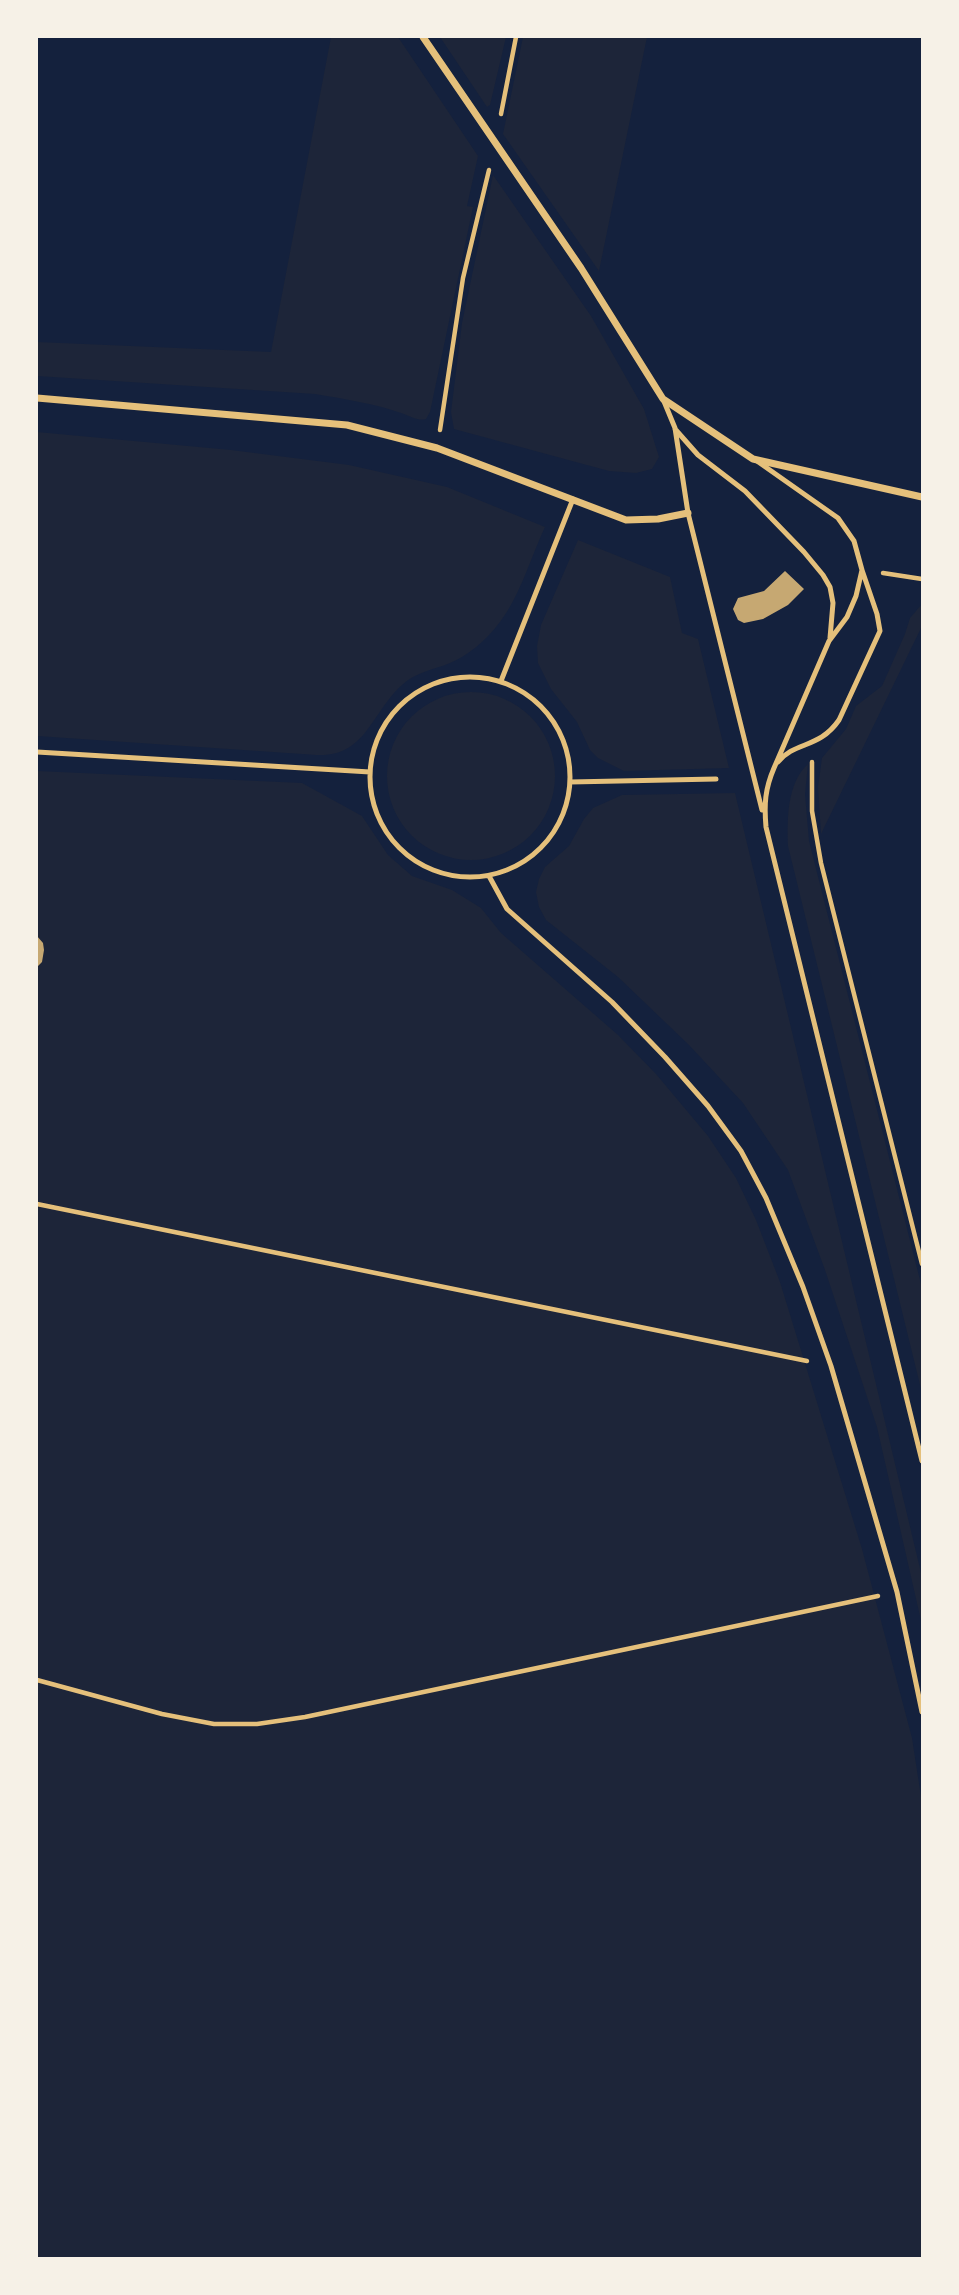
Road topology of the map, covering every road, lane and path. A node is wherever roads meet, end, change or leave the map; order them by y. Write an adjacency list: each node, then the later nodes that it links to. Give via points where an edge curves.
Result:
1 (423, 37): 3 (street)
2 (516, 37): 3 (path)
3 (495, 142): 5 (street); 7 (path, via 463,278)
4 (37, 398): 7 (street, via 347,425)
5 (663, 399): 6 (lane); 8 (street)
6 (675, 428): 11 (lane); 14 (lane, via 698,455 745,491 823,575 833,603)
7 (437, 448): 10 (street)
8 (753, 459): 9 (street); 12 (lane, via 838,518 854,541)
9 (922, 497)
10 (573, 499): 11 (street, via 626,520); 15 (lane)
11 (688, 513): 22 (lane)
12 (862, 570): 13 (path); 14 (lane, via 847,617); 16 (lane, via 880,623 878,639 839,720)
13 (922, 579)
14 (829, 641): 18 (lane)
15 (501, 681): 19 (lane, via 462,676 428,685 400,704 381,730); 21 (lane, via 527,693 551,717 567,748)
16 (812, 744): 18 (lane, via 789,752); 25 (path, via 812,811 821,863)
17 (37, 752): 19 (lane)
18 (774, 768): 22 (lane, via 765,796)
19 (370, 772): 23 (lane, via 370,793 380,823 400,849 426,868 457,877)
20 (716, 779): 21 (lane)
21 (570, 782): 23 (lane, via 563,815 545,844 519,864)
22 (766, 827): 27 (lane)
23 (489, 876): 26 (lane, via 507,909 647,1038 741,1151 766,1198)
24 (37, 1204): 26 (path)
25 (922, 1264)
26 (831, 1366): 28 (lane)
27 (922, 1461)
28 (897, 1592): 29 (path, via 257,1724 214,1724 162,1714); 30 (lane)
29 (37, 1680)
30 (922, 1712)

